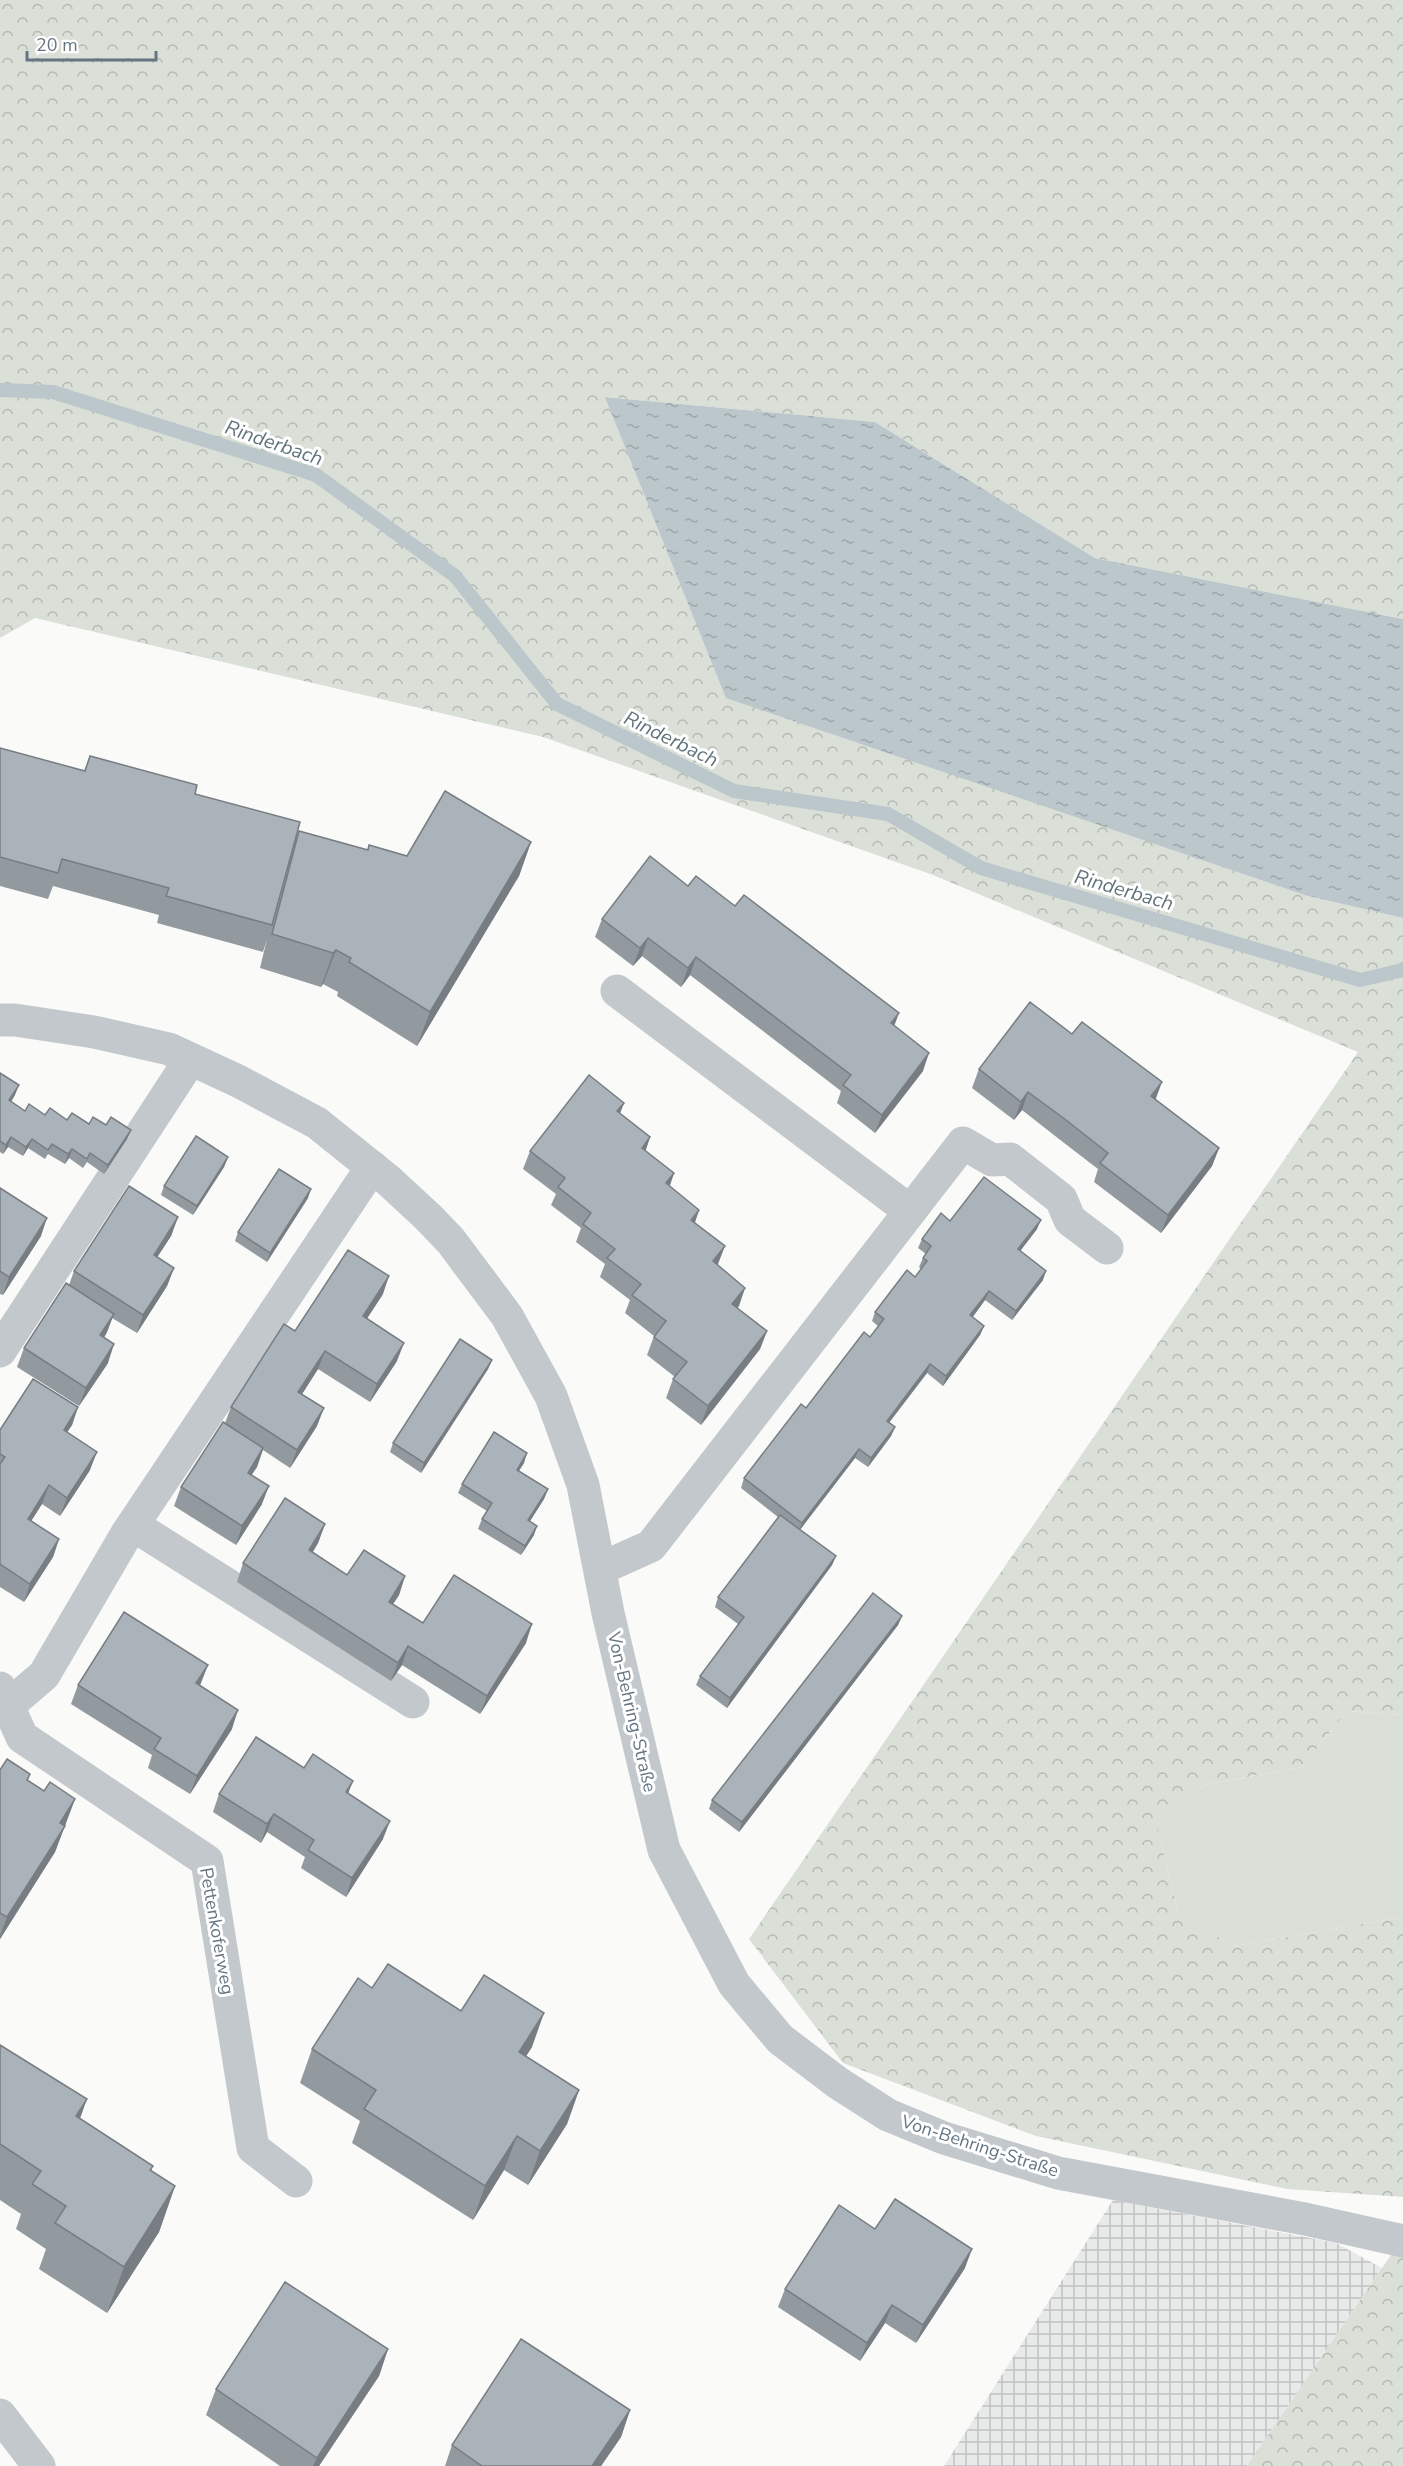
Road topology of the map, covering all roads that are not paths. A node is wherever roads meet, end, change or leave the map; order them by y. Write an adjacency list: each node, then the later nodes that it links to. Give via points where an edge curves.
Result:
1 (617, 991): 5 (street)
2 (0, 1020): 3 (street, Von-Behring-Straße, via 94,1032 169,1049)
3 (190, 1060): 4 (street, Von-Behring-Straße, via 317,1123); 7 (street)
4 (372, 1167): 8 (street); 9 (street, Von-Behring-Straße, via 451,1241 507,1316 551,1396 584,1485)
5 (910, 1211): 6 (street, via 963,1143 992,1160 1010,1159 1062,1199 1070,1220); 9 (street, via 651,1546)
6 (1107, 1248)
7 (0, 1351)
8 (133, 1525): 10 (street, via 44,1675); 11 (street)
9 (602, 1568): 13 (street, Von-Behring-Straße, via 664,1850 734,1983 780,2039 888,2115 944,2138 1058,2173)
10 (4, 1697): 12 (street, Pettenkoferweg, via 21,1737 207,1861 253,2148)
11 (413, 1702)
12 (296, 2181)
13 (1403, 2241)
14 (0, 2415): 15 (street)
15 (39, 2466)

